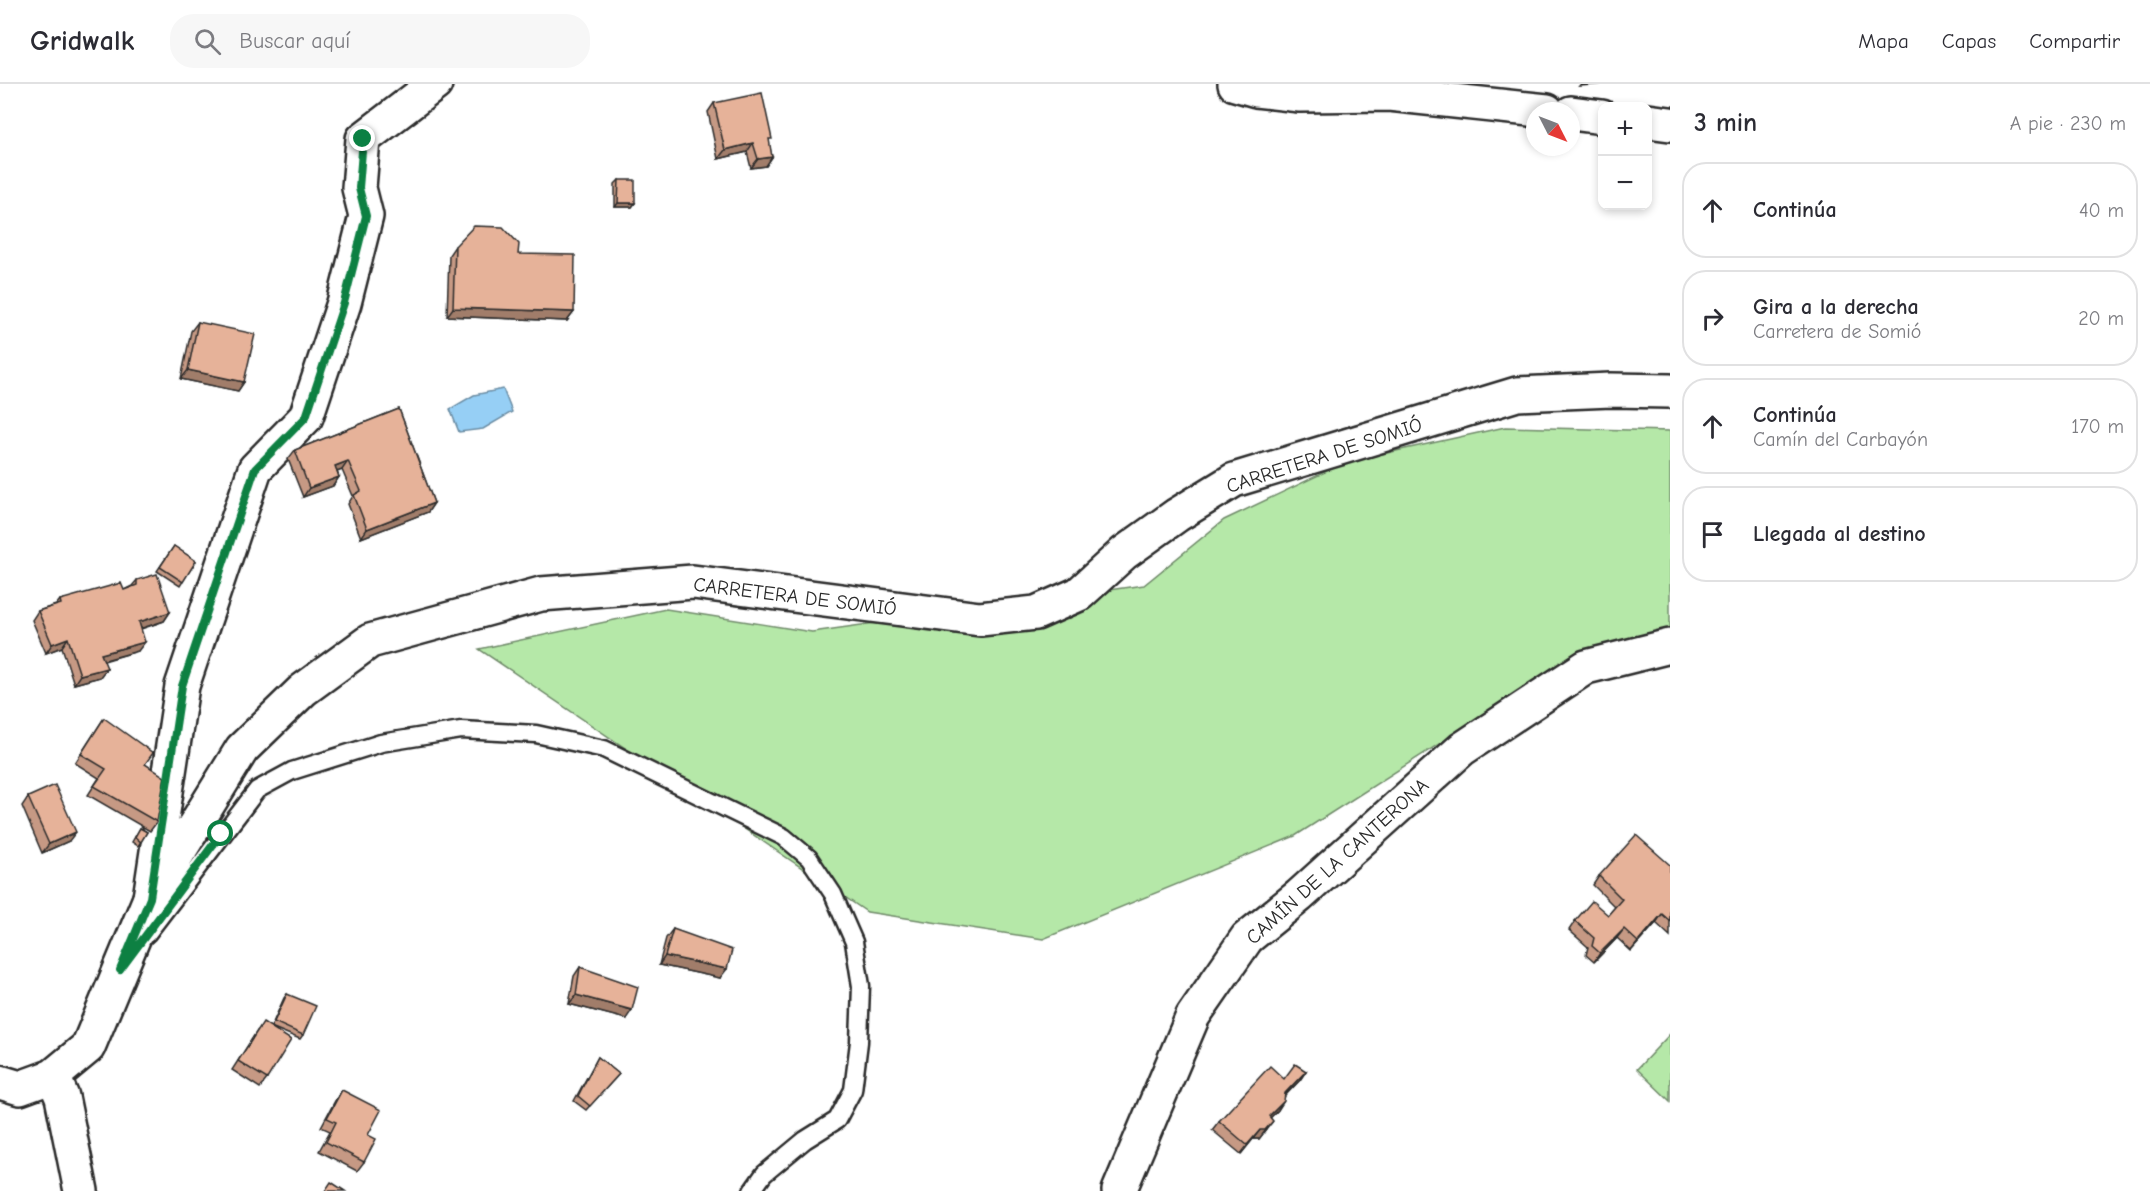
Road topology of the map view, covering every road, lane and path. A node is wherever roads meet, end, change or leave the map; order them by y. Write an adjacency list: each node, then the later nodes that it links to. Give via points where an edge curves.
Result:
1 (392, 84): 2 (street)
2 (409, 84)
3 (435, 84): 12 (street, via 363,139 359,188 366,216 344,303 306,417 255,469 182,686)
4 (1235, 84): 5 (street, via 1300,95 1389,94)
5 (1526, 109)
6 (1580, 114): 7 (street)
7 (1598, 116)
8 (1652, 122): 9 (street)
9 (1670, 124)
10 (1670, 391): 12 (street, CARRETERA DE SOMIÓ, via 1516,394 1234,480 1124,553 1079,594 1036,613 980,619 693,582 541,594 369,641 303,690 242,749)
11 (1670, 646): 18 (street, CAMÍN DE LA CANTERONA, via 1586,667 1461,749 1248,938 1193,1016)
12 (150, 898): 13 (street, CARRETERA DE SOMIÓ)
13 (120, 970): 14 (street, CARRETERA DE SOMIÓ, via 88,1047); 17 (lane, via 257,790 292,771 381,743 461,730 536,734 604,749 784,837 809,858 833,894 854,942 861,986 853,1090 837,1120 764,1174)
14 (53, 1076): 15 (street, CARRETERA DE SOMIÓ, via 20,1088); 16 (street, via 62,1097)
15 (0, 1082)
16 (81, 1191)
17 (752, 1191)
18 (1119, 1191)

